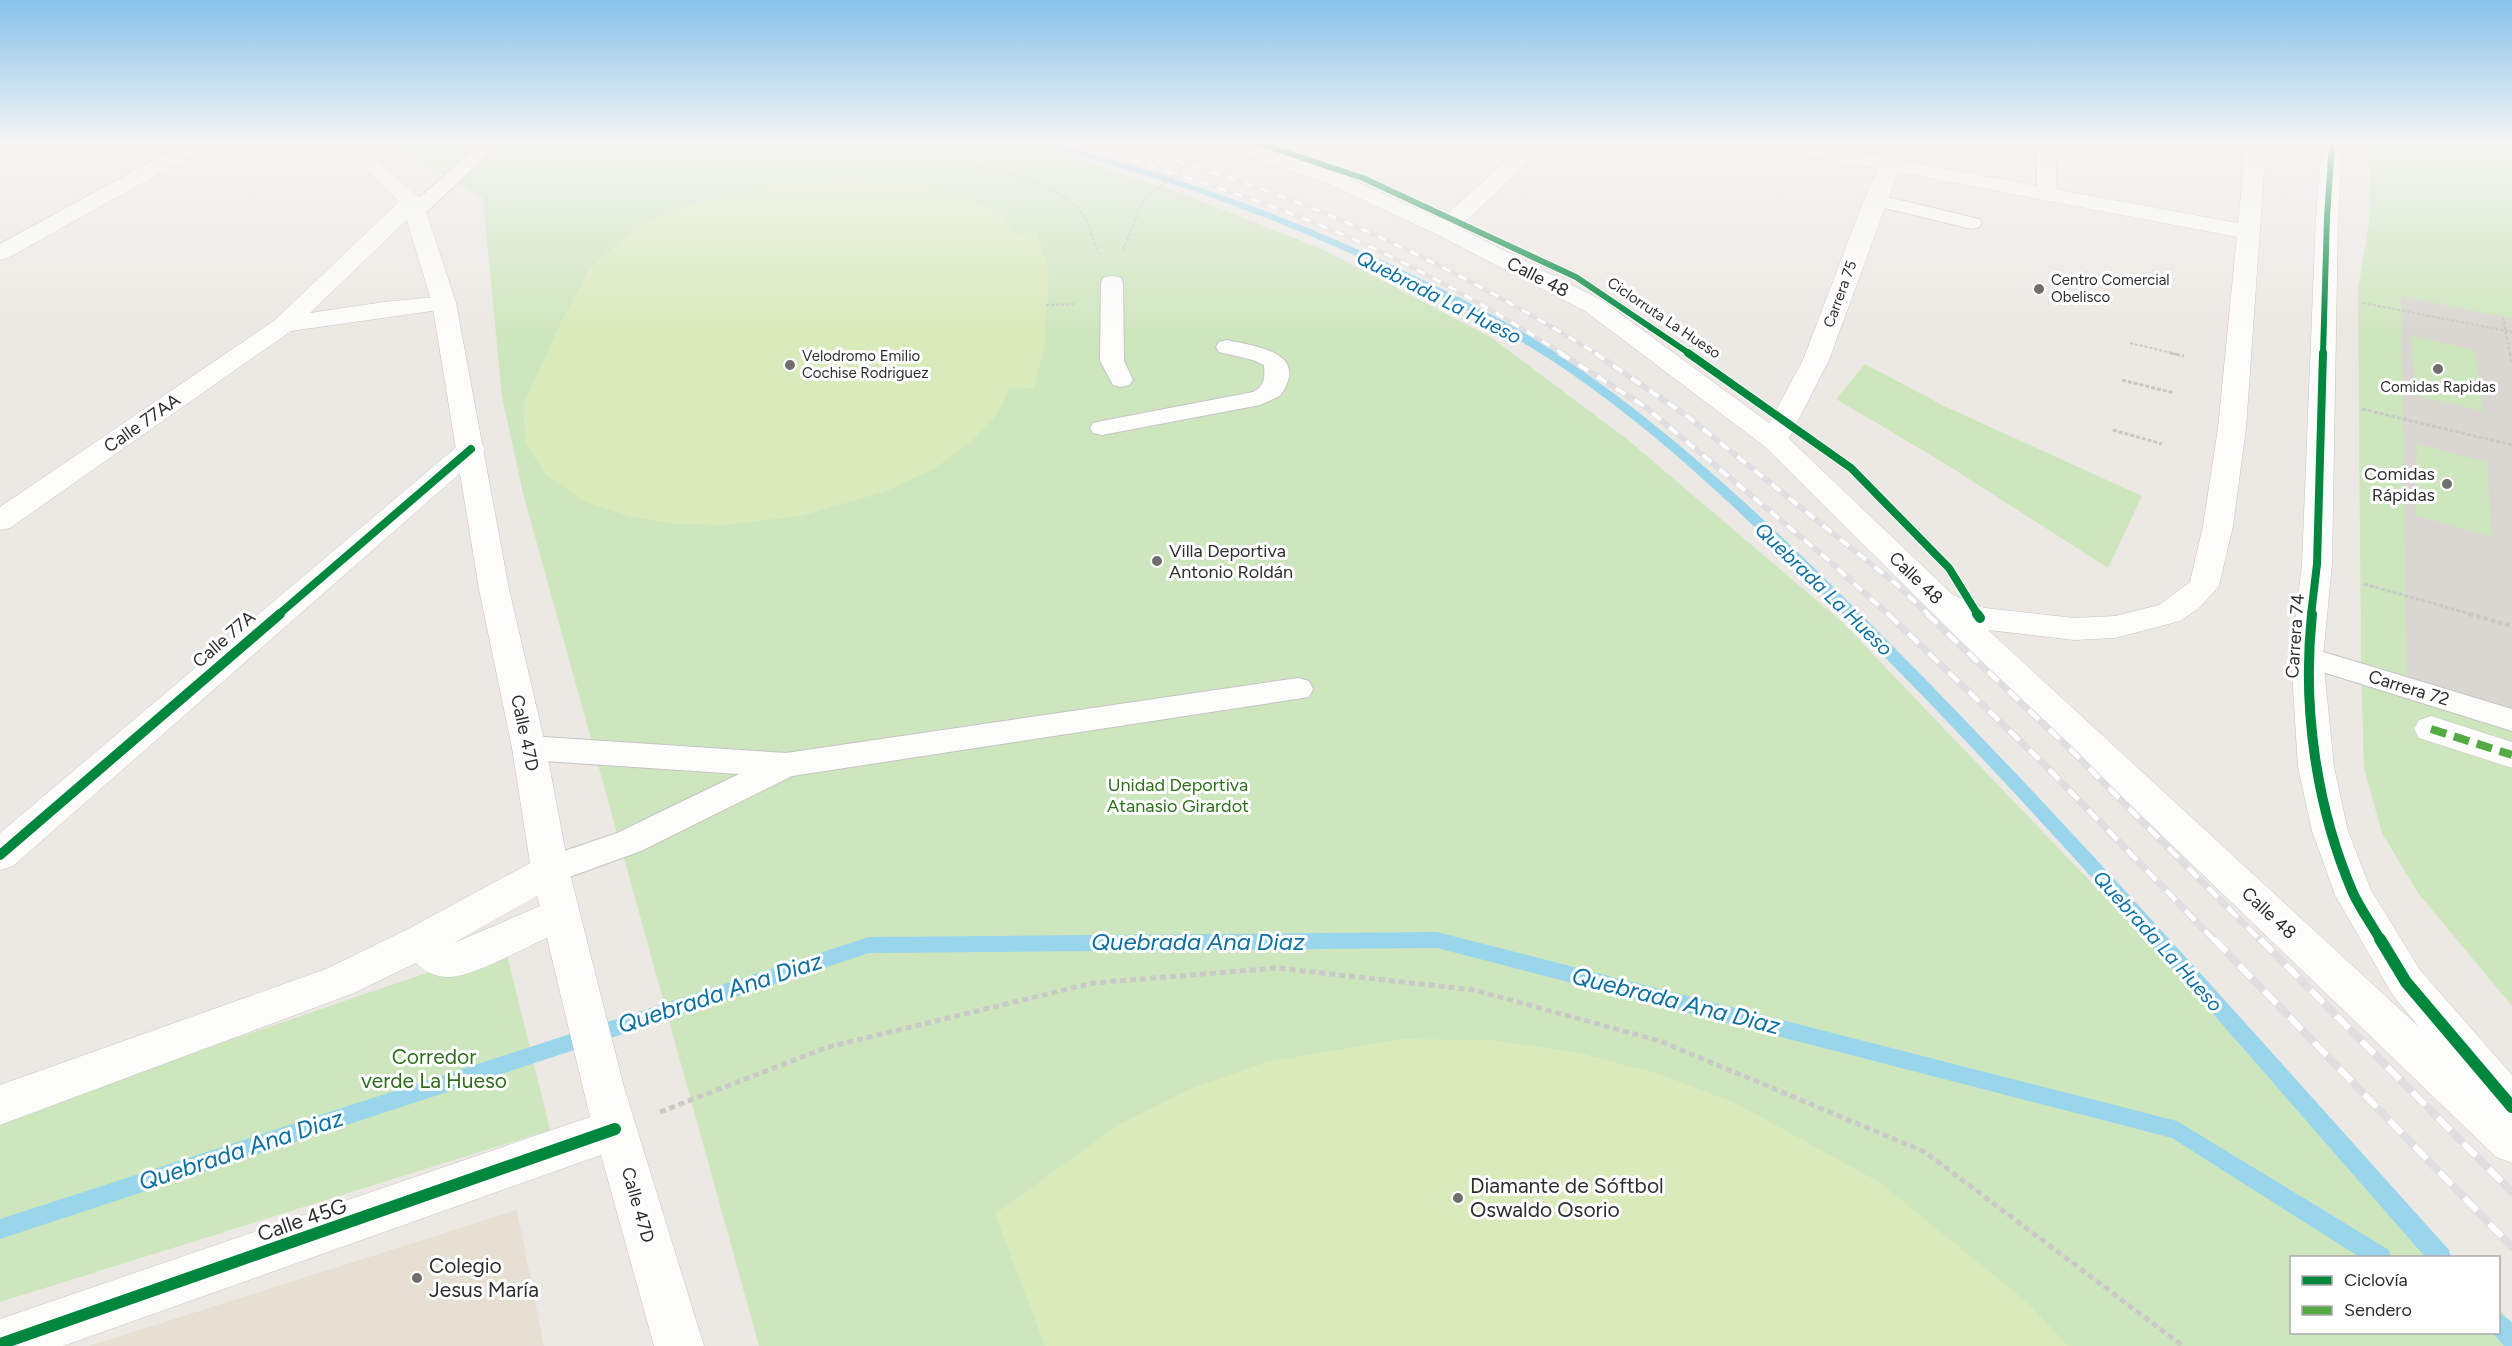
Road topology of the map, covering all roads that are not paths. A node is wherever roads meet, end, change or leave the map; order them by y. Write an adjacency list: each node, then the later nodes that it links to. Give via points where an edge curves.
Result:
1 (84, 207): 13 (main road)
2 (413, 207): 15 (main road, Calle 47D); 16 (main road, Calle 77AA)
3 (1395, 207): 11 (main road, Calle 48)
4 (1468, 207): 11 (main road)
5 (1872, 207): 20 (main road, Carrera 75, via 1816,360)
6 (1904, 207): 10 (lane)
7 (2115, 207): 12 (main road)
8 (2250, 207): 12 (main road)
9 (2328, 207): 24 (main road, Carrera 74, via 2317,552)
10 (1972, 223)
11 (1444, 229): 20 (main road, Calle 48, via 1594,306)
12 (2248, 232): 23 (main road, via 2232,428 2218,526 2204,586 2169,613 2115,627 2074,629 1980,618)
13 (0, 253)
14 (1113, 277): 18 (lane, via 1112,361)
15 (444, 303): 16 (main road, Calle 77AA); 21 (main road, Calle 47D)
16 (284, 326): 22 (main road, Calle 77AA)
17 (1227, 347): 19 (lane, via 1275,362 1277,378 1272,391 1260,398)
18 (1121, 380)
19 (1102, 428)
20 (1774, 440): 23 (main road, Calle 48)
21 (471, 448): 28 (main road, Calle 47D, via 494,589); 31 (main road, Calle 77A)
22 (0, 521)
23 (1940, 602): 38 (main road, Calle 48)
24 (2307, 657): 26 (lane, Carrera 72); 36 (main road, Carrera 74, via 2316,767 2330,831 2354,895 2406,982)
25 (1298, 689): 30 (lane)
26 (2512, 720)
27 (2431, 729): 29 (main road)
28 (530, 748): 30 (lane); 32 (main road, Calle 47D)
29 (2512, 755)
30 (786, 765): 32 (lane, via 629,842)
31 (0, 855)
32 (550, 870): 33 (main road, Calle 47D); 34 (main road)
33 (563, 921): 34 (main road, via 443,962); 37 (main road, Calle 47D)
34 (422, 941): 35 (main road, via 340,981)
35 (0, 1105)
36 (2512, 1107)
37 (625, 1110): 39 (main road, Calle 45G); 40 (main road, Calle 47D)
38 (2512, 1142)
39 (0, 1344)
40 (678, 1346)

